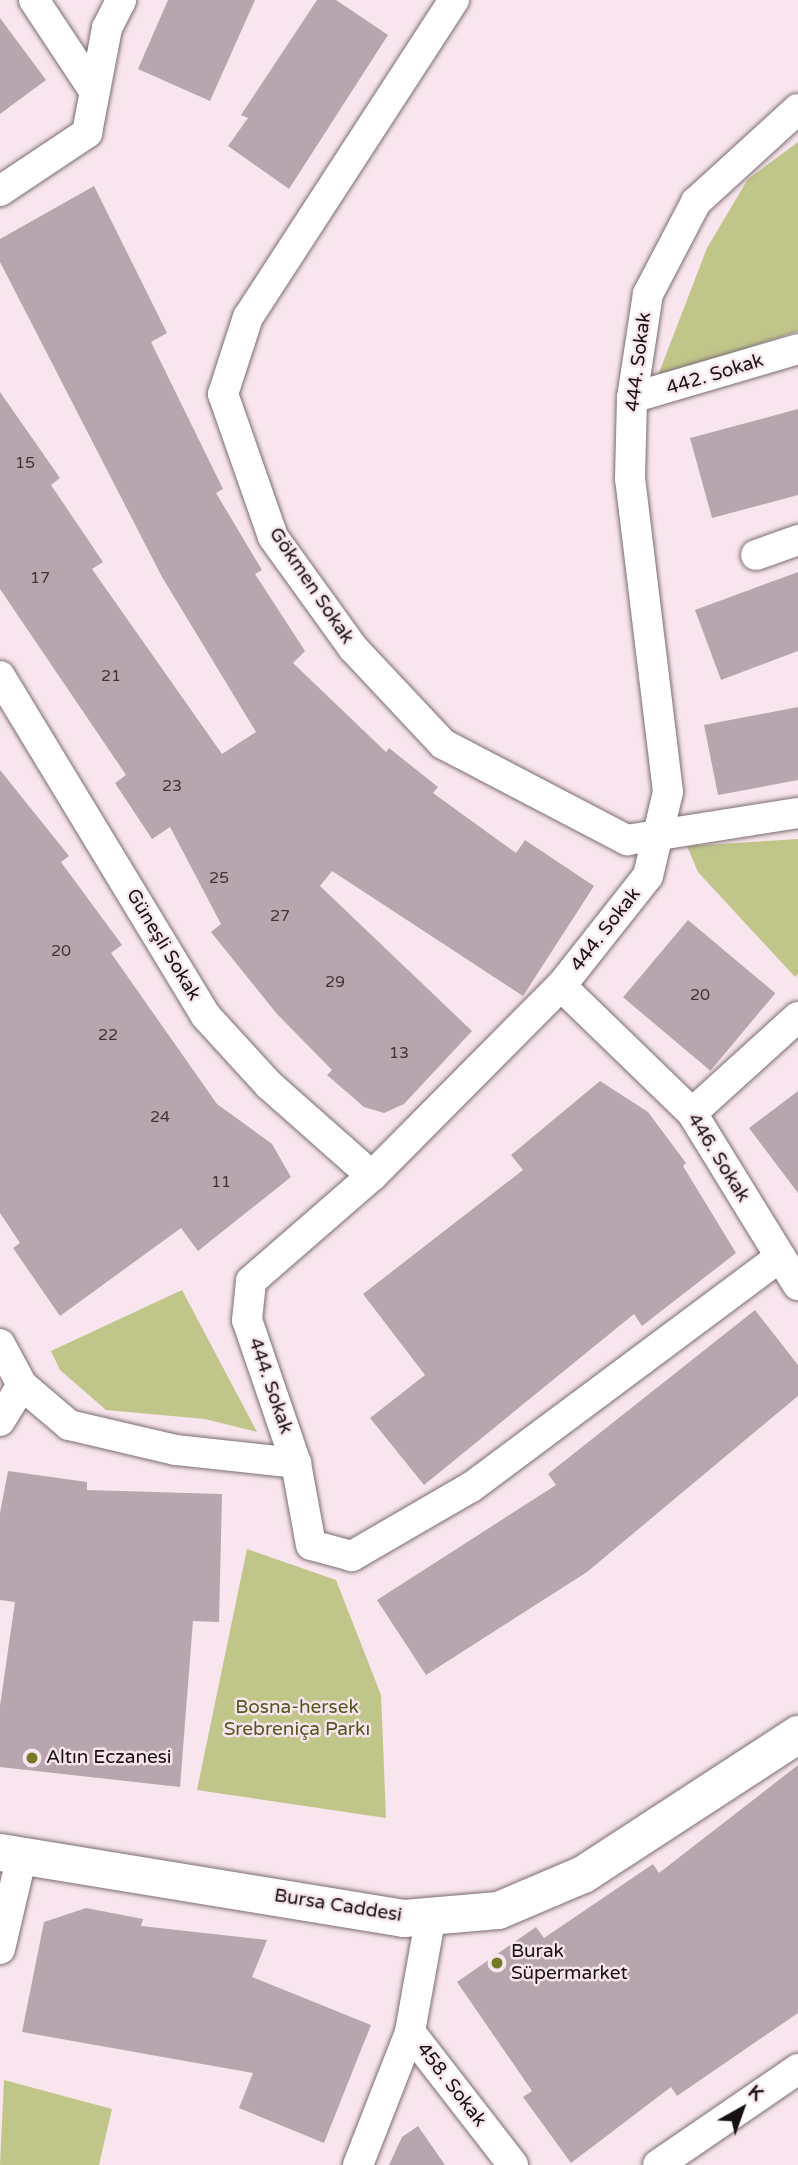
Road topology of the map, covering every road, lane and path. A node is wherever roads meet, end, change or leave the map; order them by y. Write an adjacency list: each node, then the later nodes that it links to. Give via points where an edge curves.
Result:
1 (34, 0): 4 (street)
2 (121, 0): 4 (street, via 107,28)
3 (454, 0): 13 (street, Gökmen Sokak, via 248,317 223,394 273,537 353,648 443,744 627,840)
4 (95, 92): 6 (street, via 87,133)
5 (798, 109): 8 (street, 444. Sokak, via 696,202 648,294)
6 (0, 191)
7 (798, 349): 8 (street, 442. Sokak)
8 (632, 398): 13 (street, 444. Sokak, via 630,480 668,792)
9 (798, 540): 10 (street)
10 (756, 555)
11 (0, 676): 17 (street, Güneşli Sokak, via 205,1015 269,1085)
12 (798, 813): 13 (street, Gökmen Sokak)
13 (658, 837): 14 (street, 444. Sokak, via 649,876)
14 (561, 986): 16 (street, 446. Sokak); 17 (street, 444. Sokak)
15 (798, 1017): 16 (street)
16 (692, 1113): 18 (street, 446. Sokak)
17 (372, 1176): 23 (street, 444. Sokak, via 251,1281 247,1320)
18 (780, 1257): 19 (street, 446. Sokak); 23 (street, 444. Sokak, via 471,1487 352,1556 311,1545)
19 (798, 1285)
20 (0, 1344): 21 (street)
21 (22, 1385): 22 (street); 23 (street, via 69,1425 176,1450)
22 (0, 1421)
23 (296, 1463)
24 (798, 1734): 26 (street, Bursa Caddesi, via 583,1874 498,1910)
25 (11, 1854): 26 (street, Bursa Caddesi, via 404,1918); 27 (street)
26 (432, 1915): 28 (street, 458. Sokak)
27 (0, 1950)
28 (410, 2032): 30 (street); 31 (street, 458. Sokak)
29 (798, 2069): 32 (street)
30 (358, 2165)
31 (513, 2165)
32 (657, 2165)

